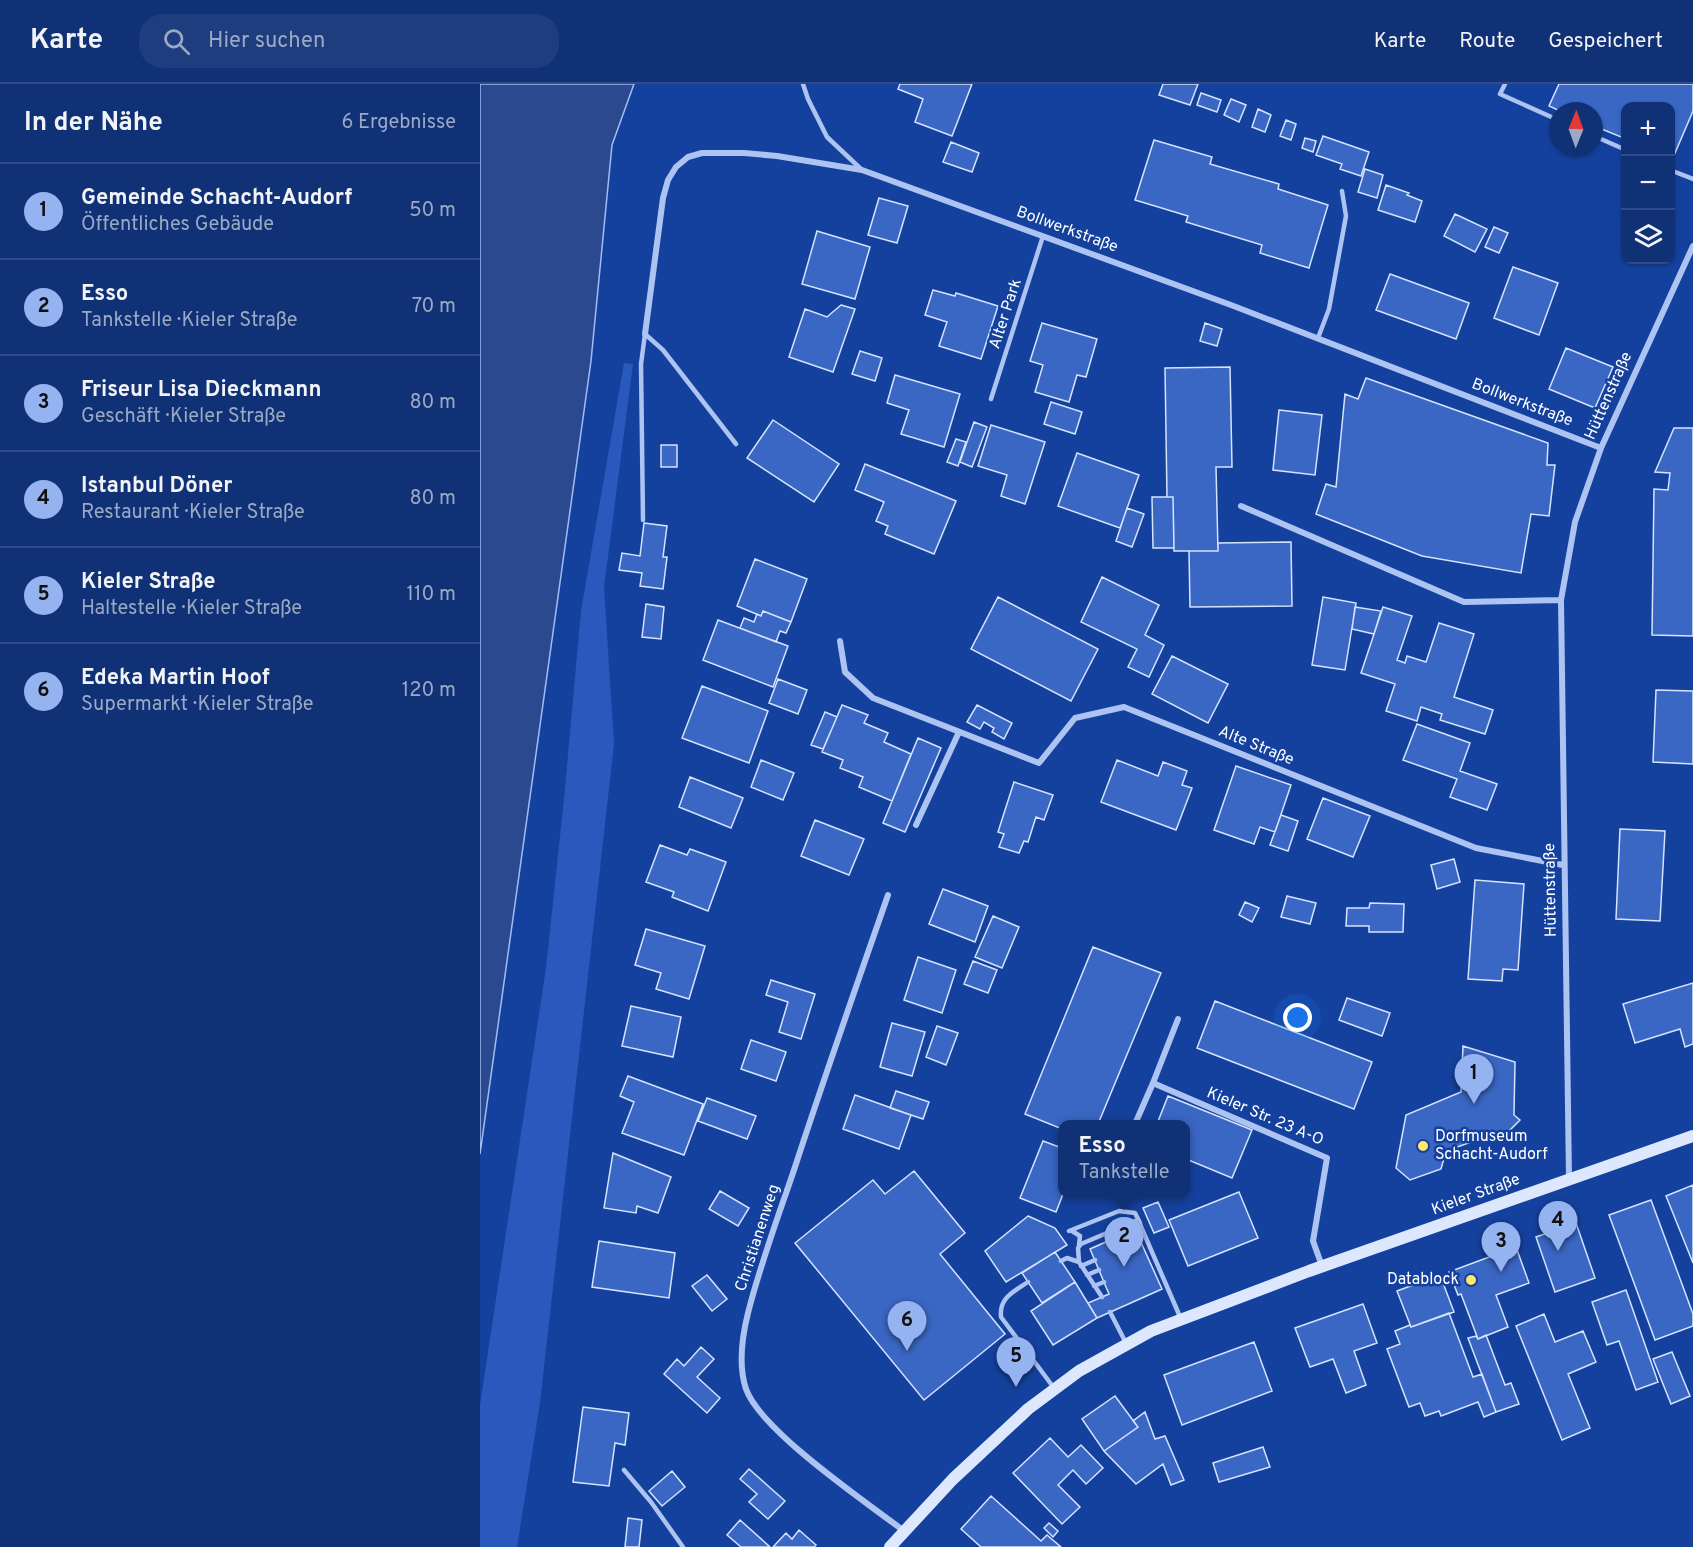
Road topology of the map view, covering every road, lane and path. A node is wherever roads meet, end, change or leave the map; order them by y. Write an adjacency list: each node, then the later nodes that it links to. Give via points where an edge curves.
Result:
1 (803, 84): 6 (lane, via 827,137)
2 (1505, 84): 3 (lane, via 1500,94)
3 (1549, 116)
4 (1603, 140): 5 (lane)
5 (1621, 148)
6 (862, 170): 10 (street, Bollwerkstraße); 12 (street, Bollwerkstraße, via 751,153 717,152 687,157 671,172 663,198)
7 (1675, 172): 8 (lane)
8 (1693, 180)
9 (1342, 191): 13 (lane, via 1346,216 1329,309)
10 (1043, 236): 13 (street, Bollwerkstraße); 14 (lane, Alter Park)
11 (1693, 246): 16 (street, Hüttenstraße)
12 (645, 334): 15 (lane, via 663,350); 18 (lane, via 641,364)
13 (1318, 338): 16 (street, Bollwerkstraße)
14 (991, 399)
15 (736, 444)
16 (1600, 448): 19 (street, Hüttenstraße, via 1575,522)
17 (1242, 507): 19 (street, via 1464,602)
18 (643, 520)
19 (1561, 600): 23 (street, Hüttenstraße)
20 (840, 641): 21 (street, Alte Straße, via 845,672 873,698)
21 (959, 732): 22 (street); 23 (street, Alte Straße, via 1039,763 1075,718 1124,707 1476,848)
22 (916, 825)
23 (1563, 865): 29 (street, Hüttenstraße)
24 (888, 895): 53 (street, Christianenweg, via 765,1257 748,1314 742,1371 759,1411 817,1464)
25 (1178, 1019): 26 (street)
26 (1153, 1083): 27 (street); 41 (street, Kieler Str. 23 A-O, via 1327,1158 1313,1241)
27 (1137, 1120)
28 (1693, 1136): 29 (main road, Kieler Straße)
29 (1569, 1179): 41 (main road, Kieler Straße)
30 (1140, 1223): 31 (lane); 33 (lane, via 1135,1221); 33 (lane, via 1135,1213 1119,1211 1069,1231 1080,1236)
31 (1147, 1238): 32 (lane); 34 (lane)
32 (1140, 1241)
33 (1078, 1248): 40 (lane)
34 (1151, 1248): 35 (lane); 37 (lane)
35 (1144, 1251)
36 (1095, 1260): 40 (lane)
37 (1156, 1260): 39 (lane); 49 (lane, via 1157,1272)
38 (1061, 1261): 40 (lane, via 1067,1258)
39 (1150, 1263)
40 (1080, 1264): 43 (lane)
41 (1322, 1267): 49 (main road, Kieler Straße)
42 (1099, 1270): 43 (lane)
43 (1087, 1275): 46 (lane)
44 (1028, 1282): 51 (lane, via 1002,1302 1001,1317)
45 (1104, 1282): 46 (lane)
46 (1094, 1286): 47 (lane, via 1101,1296)
47 (1108, 1292)
48 (1110, 1312): 50 (lane)
49 (1181, 1319): 50 (main road, Kieler Straße)
50 (1126, 1344): 51 (main road, Kieler Straße)
51 (1054, 1388): 53 (main road, Kieler Straße, via 1001,1432)
52 (624, 1470): 54 (lane)
53 (904, 1532): 55 (main road, Kieler Straße)
54 (683, 1547)
55 (890, 1547)

